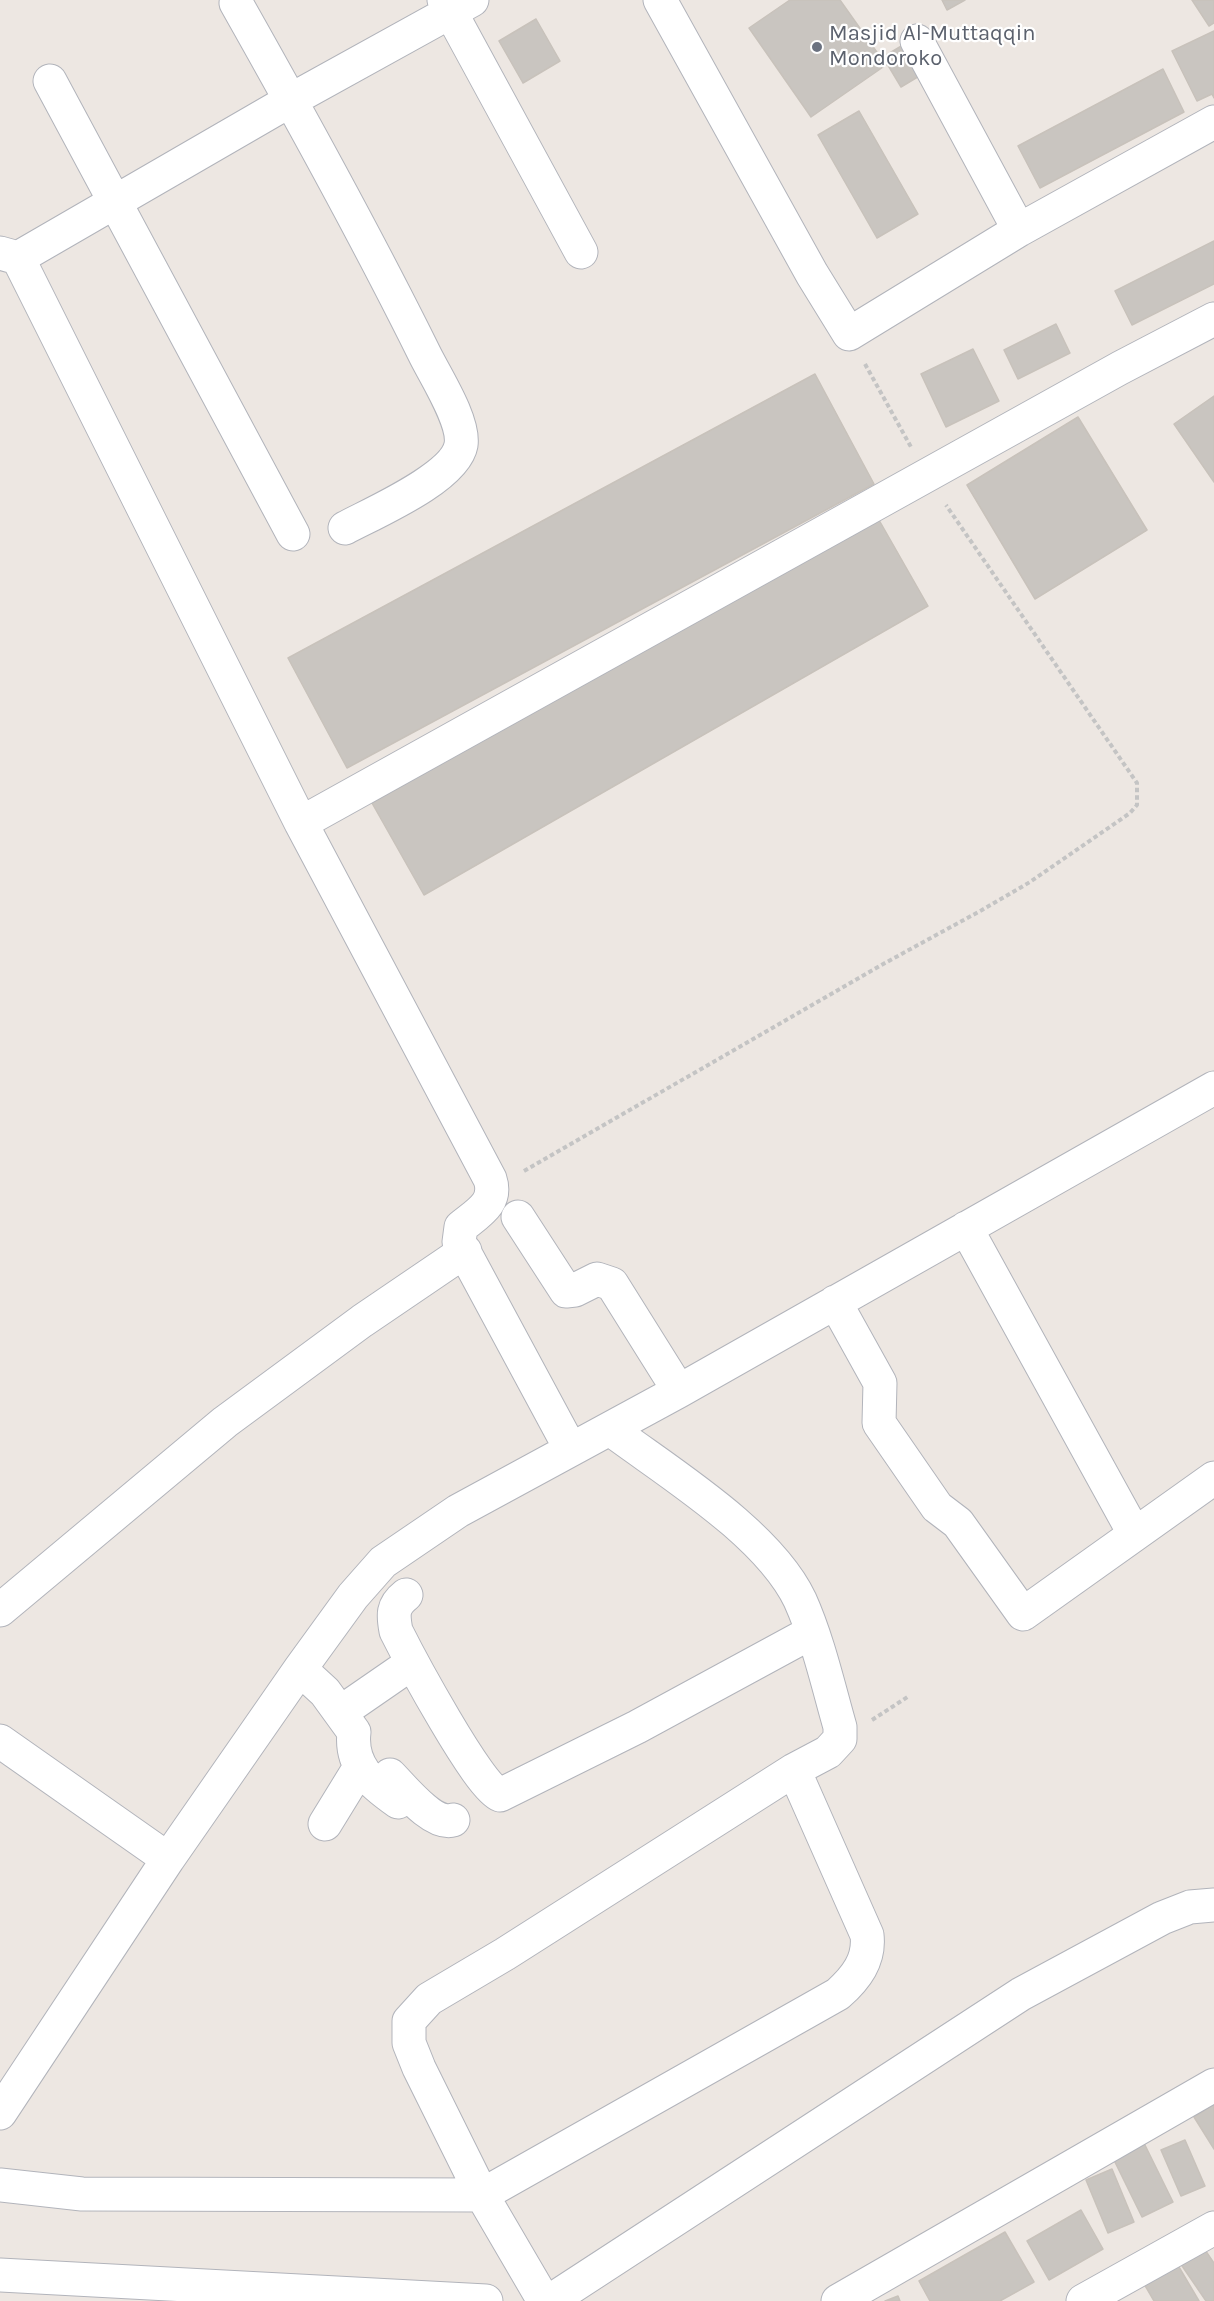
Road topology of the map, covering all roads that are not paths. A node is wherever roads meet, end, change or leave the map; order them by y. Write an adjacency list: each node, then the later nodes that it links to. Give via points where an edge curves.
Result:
1 (660, 0): 9 (street, via 849,334)
2 (236, 3): 6 (street)
3 (456, 4): 6 (street); 10 (street)
4 (917, 41): 9 (street)
5 (50, 81): 8 (street)
6 (291, 100): 8 (street); 13 (street, via 406,317 460,433 456,456 445,469)
7 (1214, 122): 9 (street)
8 (114, 201): 11 (street); 14 (street)
9 (1019, 230)
10 (581, 252)
11 (9, 255): 15 (street)
12 (1214, 319): 15 (street)
13 (345, 528)
14 (293, 534)
15 (302, 823): 19 (street, via 493,1189 489,1204 459,1232 459,1242)
16 (1214, 1088): 18 (street)
17 (518, 1217): 21 (street, via 566,1291 597,1279 612,1284)
18 (966, 1228): 20 (street); 25 (street)
19 (465, 1251): 23 (street); 27 (street, via 225,1422)
20 (835, 1302): 21 (street); 25 (street, via 880,1383 879,1423 937,1508 957,1523 1023,1614)
21 (679, 1391): 22 (street)
22 (610, 1429): 23 (street); 28 (street, via 725,1515 754,1542 780,1570 799,1599)
23 (570, 1448): 30 (street, via 431,1528 383,1562 352,1596)
24 (1214, 1478): 25 (street)
25 (1134, 1533)
26 (406, 1594): 29 (street, via 396,1602 393,1618)
27 (0, 1610)
28 (812, 1632): 29 (street, via 637,1727 500,1795 491,1790 462,1747); 34 (street, via 840,1727 840,1739 828,1752)
29 (412, 1663): 31 (street)
30 (300, 1669): 31 (street); 38 (street)
31 (348, 1722): 33 (street, via 352,1750); 36 (street, via 376,1761 412,1798 440,1821)
32 (0, 1741): 38 (street)
33 (360, 1767): 35 (street); 37 (street)
34 (794, 1770): 43 (street, via 429,1998 413,2013 407,2026 411,2049); 43 (street, via 867,1935 863,1964 849,1984 828,2000)
35 (398, 1802)
36 (453, 1820)
37 (325, 1824)
38 (168, 1859): 41 (street)
39 (1214, 1905): 48 (street, via 1190,1907 1162,1918 1022,1994)
40 (1214, 2085): 49 (street)
41 (0, 2113)
42 (0, 2185): 43 (street, via 82,2194)
43 (482, 2195): 47 (street)
44 (1214, 2228): 50 (street)
45 (0, 2274): 46 (street)
46 (486, 2301)
47 (544, 2301)
48 (550, 2301)
49 (838, 2301)
50 (1083, 2301)

